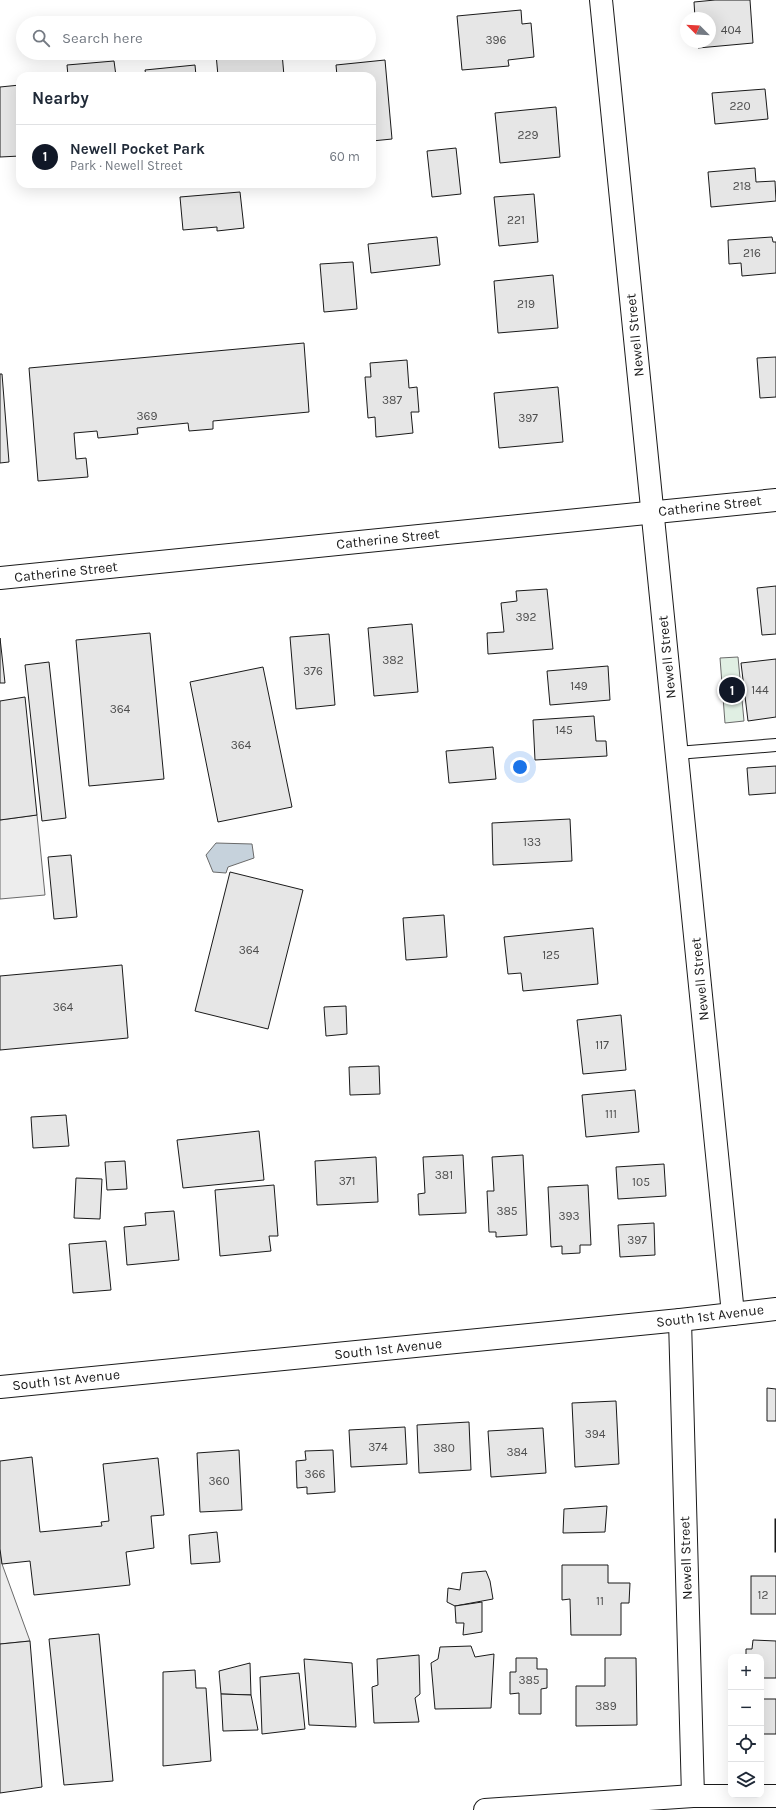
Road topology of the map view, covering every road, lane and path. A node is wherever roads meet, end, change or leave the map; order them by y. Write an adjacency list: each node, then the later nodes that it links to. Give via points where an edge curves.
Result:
1 (601, 0): 3 (street, Newell Street)
2 (776, 500): 3 (street, Catherine Street)
3 (653, 512): 4 (street, Catherine Street); 6 (street, Newell Street)
4 (0, 578)
5 (776, 745): 6 (lane)
6 (677, 754): 8 (street, Newell Street)
7 (776, 1309): 8 (street, South 1st Avenue)
8 (733, 1314): 9 (street, South 1st Avenue)
9 (680, 1320): 10 (street, South 1st Avenue); 11 (street, Newell Street)
10 (0, 1387)
11 (693, 1796): 12 (street); 13 (street)
12 (776, 1796)
13 (528, 1808): 14 (street)
14 (485, 1810)

